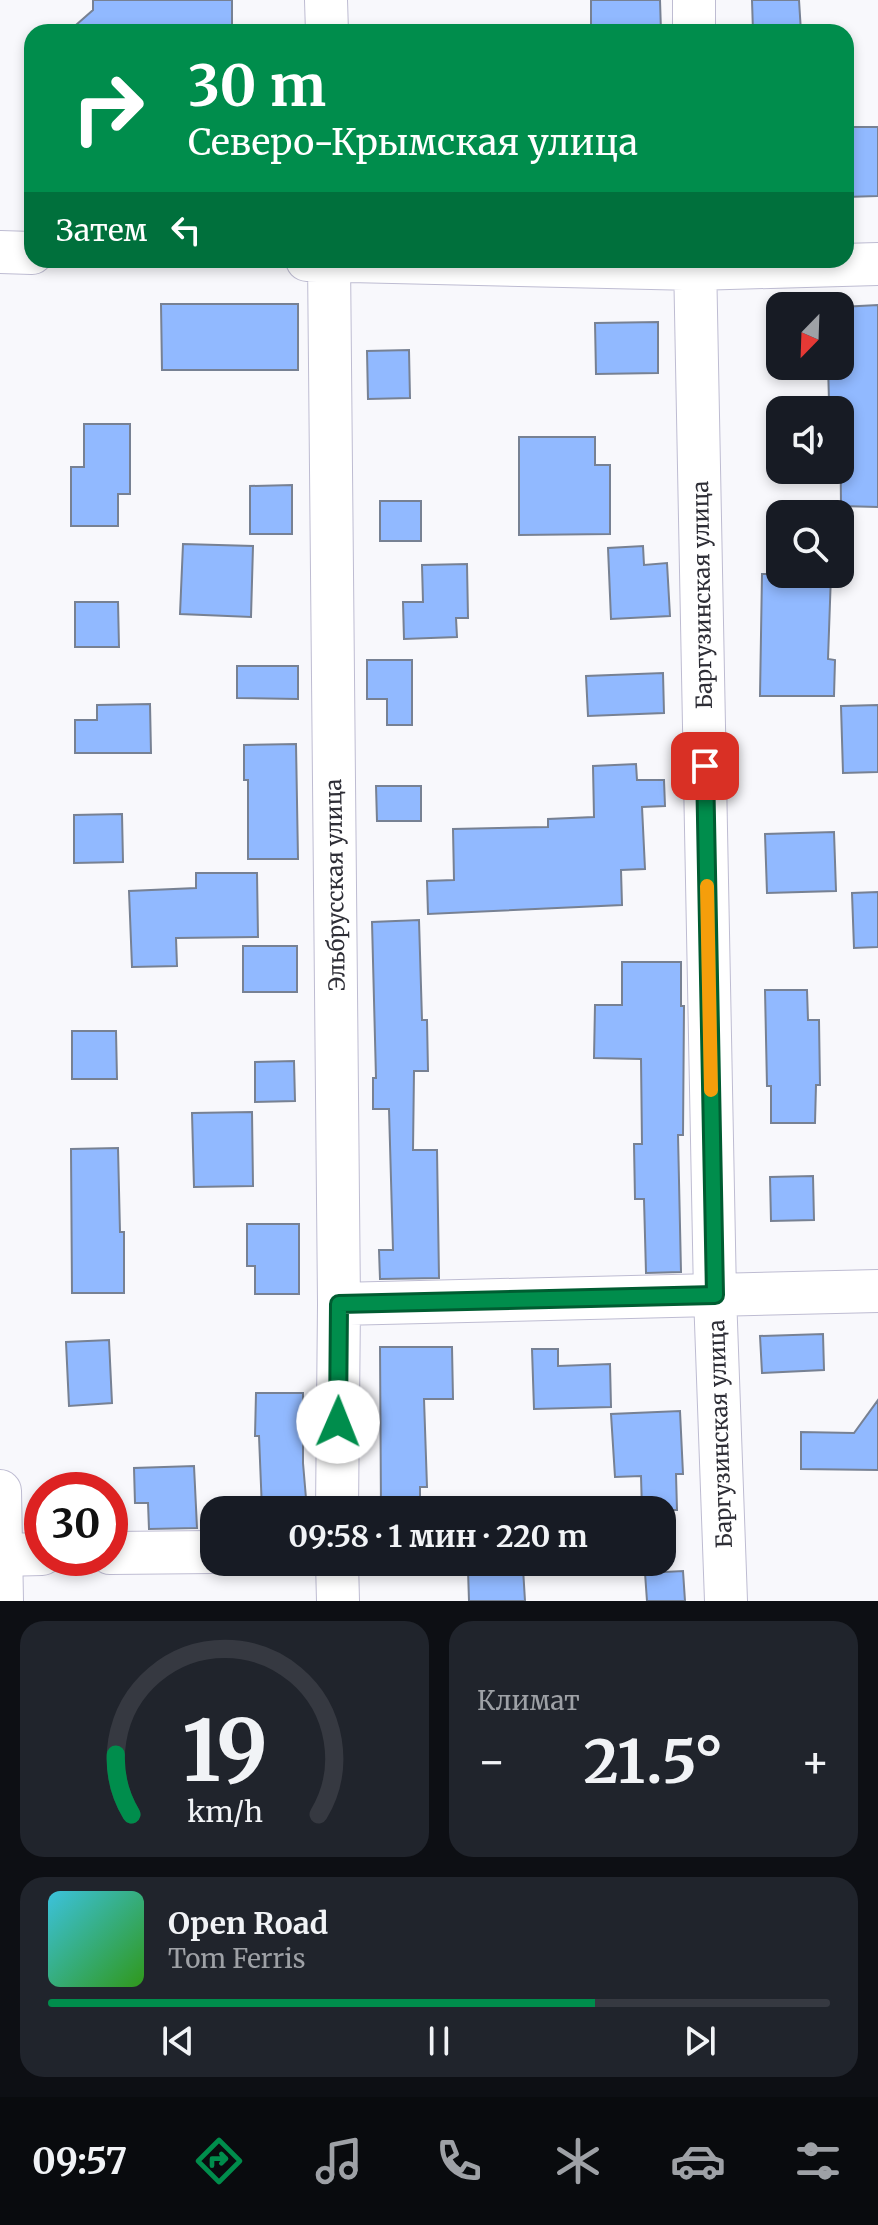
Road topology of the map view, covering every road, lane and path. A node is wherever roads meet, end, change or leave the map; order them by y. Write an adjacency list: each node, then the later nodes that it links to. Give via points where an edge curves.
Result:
1 (326, 0): 3 (street)
2 (694, 0): 4 (street)
3 (327, 24)
4 (694, 24)
5 (0, 252): 6 (street)
6 (24, 253)
7 (854, 264): 8 (street)
8 (878, 264)
9 (329, 268): 13 (street, Эльбрусская улица)
10 (695, 268): 12 (street, Баргузинская улица)
11 (878, 1291): 12 (street)
12 (715, 1295): 13 (street); 23 (street, Баргузинская улица)
13 (339, 1304): 15 (street, Эльбрусская улица)
14 (0, 1491): 16 (street)
15 (337, 1496)
16 (0, 1514): 19 (street)
17 (200, 1552): 18 (street)
18 (128, 1553)
19 (22, 1554): 21 (street)
20 (337, 1576): 22 (street)
21 (2, 1601)
22 (338, 1601)
23 (726, 1601)

